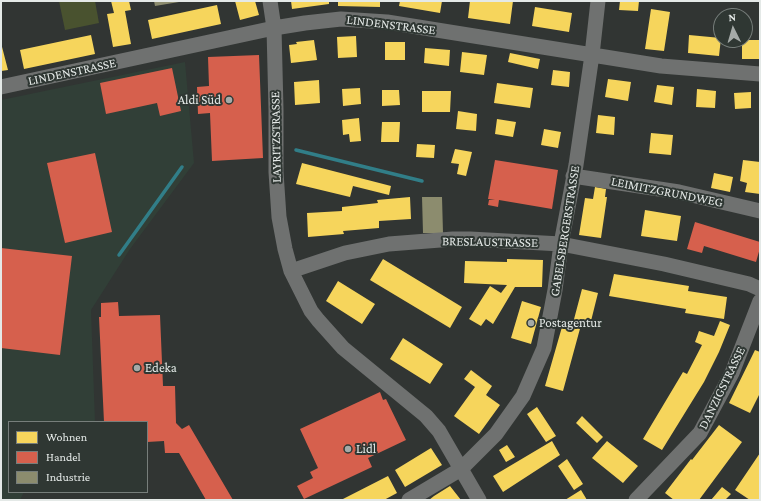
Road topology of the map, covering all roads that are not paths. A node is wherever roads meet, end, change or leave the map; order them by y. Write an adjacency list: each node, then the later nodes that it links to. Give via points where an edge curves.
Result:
1 (270, 1): 3 (street, LAYRITZSTRASSE)
2 (598, 1): 4 (street, GABELSBERGERSTRASSE)
3 (274, 28): 4 (street, LINDENSTRASSE, via 341,19 387,22); 6 (street, LINDENSTRASSE); 10 (street, LAYRITZSTRASSE, via 279,217)
4 (592, 55): 5 (street, LINDENSTRASSE, via 661,66); 7 (street, GABELSBERGERSTRASSE)
5 (760, 74)
6 (1, 87)
7 (574, 176): 8 (street, LEIMITZGRUNDWEG, via 679,192); 9 (street, GABELSBERGERSTRASSE)
8 (760, 211)
9 (561, 244): 10 (street, BRESLAUSTRASSE, via 452,239 389,244 345,253); 11 (street, BRESLAUSTRASSE, via 664,264); 13 (street, GABELSBERGERSTRASSE, via 544,348 523,396 496,434)
10 (292, 271): 13 (street, LAYRITZSTRASSE, via 318,320 343,348 426,416)
11 (760, 289)
12 (760, 301): 16 (street, DANZIGSTRASSE, via 732,372 700,433)
13 (461, 469): 14 (street, GABELSBERGERSTRASSE); 15 (street, LAYRITZSTRASSE)
14 (408, 500)
15 (479, 500)
16 (636, 500)

